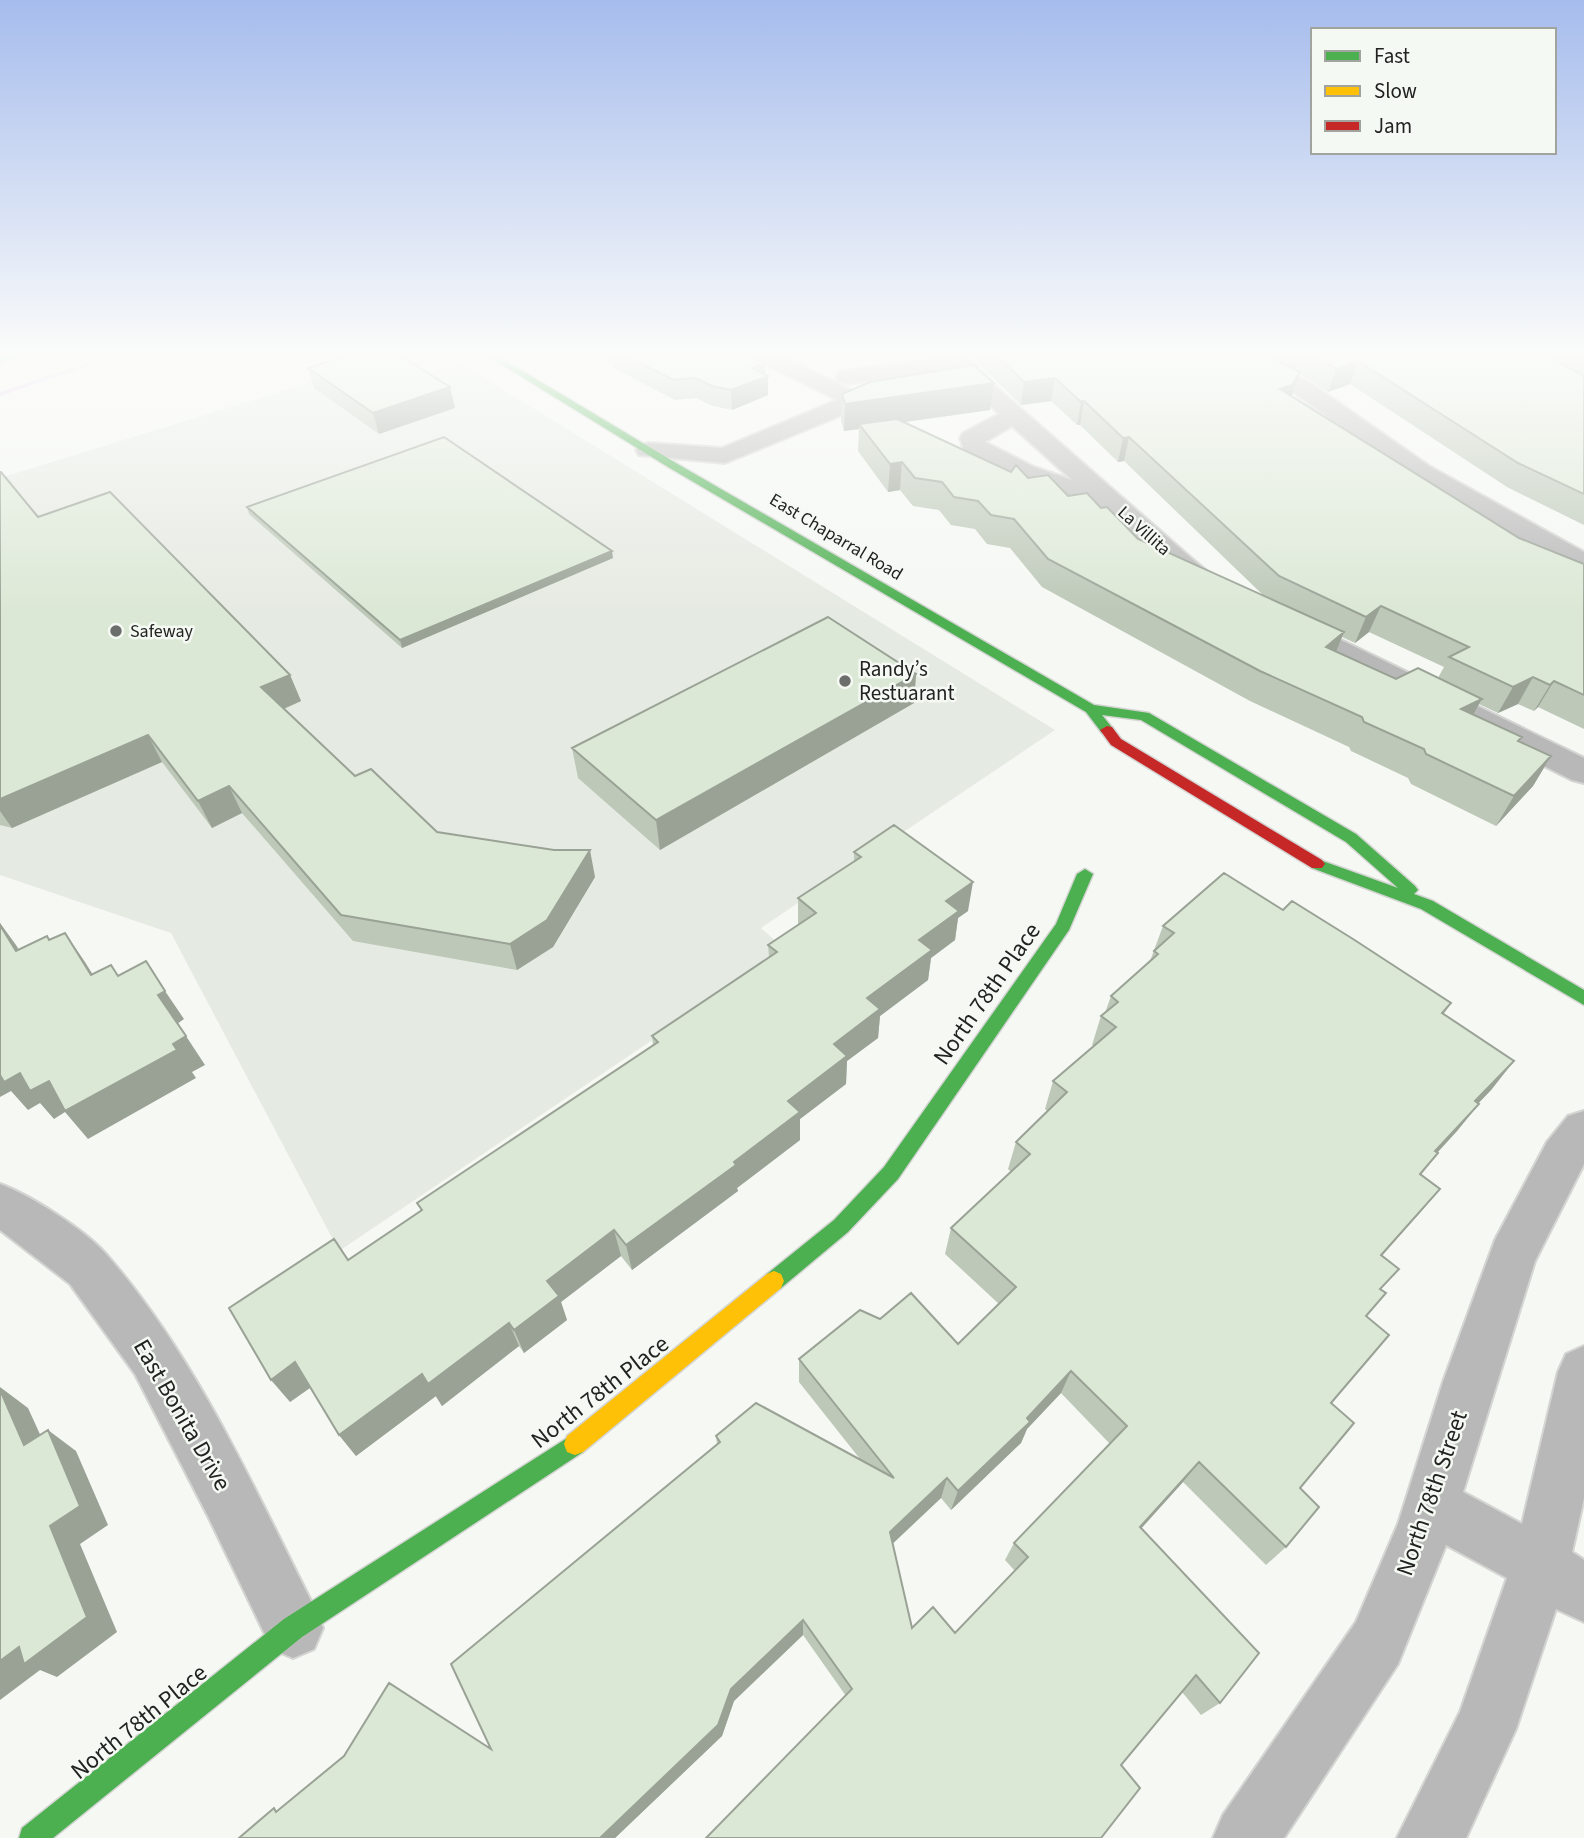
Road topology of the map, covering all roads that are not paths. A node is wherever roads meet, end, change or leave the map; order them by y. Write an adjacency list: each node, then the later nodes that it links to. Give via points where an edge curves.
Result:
1 (633, 441): 7 (main road)
2 (695, 441): 8 (street)
3 (760, 441): 8 (street, via 724,456)
4 (972, 441): 9 (street, La Villita, via 973,446 1025,472)
5 (1043, 441): 9 (street, La Villita)
6 (1377, 441): 10 (street, via 1420,471)
7 (648, 450): 8 (street)
8 (689, 463): 13 (main road, East Chaparral Road)
9 (1112, 503): 11 (street, La Villita, via 1180,564)
10 (1584, 563)
11 (1233, 599)
12 (1269, 617): 14 (street)
13 (1091, 709): 16 (main road, East Chaparral Road, via 1116,742 1320,866); 16 (main road, East Chaparral Road, via 1144,716 1351,838)
14 (1584, 772)
15 (1085, 874): 23 (main road, North 78th Place, via 1063,926 891,1173 841,1226 571,1447)
16 (1427, 905): 17 (main road, East Chaparral Road)
17 (1584, 998)
18 (1584, 1130): 21 (street, North 78th Street, via 1563,1156 1513,1256)
19 (0, 1205): 23 (street, East Bonita Drive, via 87,1268 153,1356)
20 (1584, 1372): 22 (street, via 1563,1472)
21 (1432, 1506): 22 (street); 25 (street, North 78th Street, via 1377,1643)
22 (1561, 1579): 26 (street, via 1517,1643 1484,1728)
23 (293, 1628): 24 (main road, North 78th Place)
24 (32, 1838)
25 (1246, 1838)
26 (1430, 1838)

